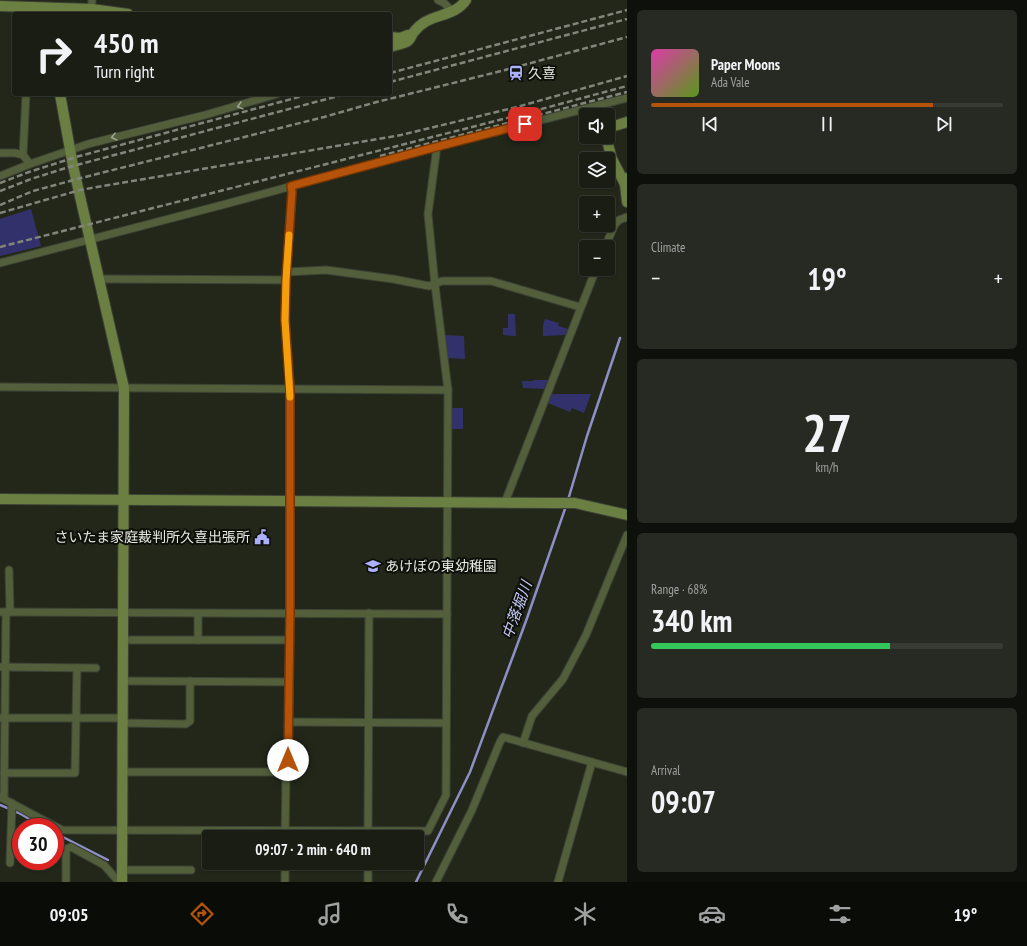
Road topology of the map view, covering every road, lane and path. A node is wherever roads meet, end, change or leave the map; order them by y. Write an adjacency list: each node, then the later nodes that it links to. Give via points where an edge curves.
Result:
1 (438, 0): 6 (street)
2 (466, 0): 6 (street)
3 (0, 6): 4 (street)
4 (43, 7): 5 (street)
5 (91, 8): 7 (street)
6 (452, 11): 8 (street, via 426,21)
7 (116, 12)
8 (412, 34): 9 (street, via 400,38); 10 (street, via 410,40)
9 (392, 37)
10 (392, 46)
11 (26, 96): 21 (street)
12 (60, 96): 19 (street)
13 (270, 96): 19 (street, one-way to 19)
14 (627, 98): 18 (street)
15 (627, 122): 16 (street)
16 (615, 126)
17 (608, 144): 24 (street, via 612,159)
18 (436, 147): 25 (street); 34 (street, via 428,214)
19 (70, 150): 22 (street); 28 (street)
20 (0, 153): 21 (street)
21 (24, 155): 22 (street)
22 (30, 164): 23 (street)
23 (0, 176)
24 (626, 180): 26 (street)
25 (291, 186): 28 (street); 31 (street)
26 (627, 202)
27 (627, 217): 29 (street, via 615,224)
28 (91, 240): 30 (street); 33 (street)
29 (608, 240)
30 (0, 263)
31 (286, 276): 33 (street); 34 (street, via 326,270); 38 (street, via 285,320)
32 (593, 276): 35 (street)
33 (100, 279): 37 (street)
34 (435, 285): 35 (street, via 442,281 491,280); 39 (street)
35 (580, 308): 44 (street)
36 (0, 387): 37 (street)
37 (124, 388): 38 (street); 41 (street)
38 (290, 389): 39 (street); 42 (street)
39 (448, 390): 43 (street)
40 (0, 499): 41 (street)
41 (124, 500): 42 (street); 49 (street)
42 (290, 501): 43 (street); 50 (street)
43 (447, 502): 44 (street); 53 (street)
44 (505, 502): 45 (street, via 575,503)
45 (627, 515)
46 (627, 535): 69 (street, via 586,635 563,679 532,716)
47 (9, 570): 48 (street)
48 (5, 612): 49 (street); 57 (street)
49 (123, 612): 52 (street); 54 (street)
50 (290, 613): 51 (street); 52 (street); 56 (street)
51 (369, 613): 53 (street); 68 (street)
52 (198, 614): 55 (street)
53 (447, 614): 67 (street)
54 (123, 640): 55 (street); 60 (street)
55 (198, 640): 56 (street)
56 (290, 640): 62 (street)
57 (3, 667): 58 (street); 63 (street)
58 (77, 668): 59 (street); 64 (street)
59 (96, 668)
60 (123, 680): 61 (street); 65 (street)
61 (190, 681): 62 (street); 65 (street, via 190,721 186,724)
62 (289, 682): 66 (street)
63 (2, 718): 64 (street); 74 (street)
64 (76, 718): 65 (street); 74 (street, via 75,773)
65 (123, 721): 71 (street)
66 (289, 722): 68 (street); 72 (street)
67 (446, 722): 68 (street); 80 (street, via 446,795 428,831)
68 (368, 723): 79 (street)
69 (523, 743): 70 (street); 90 (street, via 503,737 472,810)
70 (592, 762): 73 (street); 91 (street)
71 (123, 772): 72 (street); 77 (street)
72 (288, 772): 78 (street)
73 (627, 772)
74 (4, 773): 75 (street)
75 (2, 798): 76 (street)
76 (12, 804): 77 (street, via 62,830); 82 (street)
77 (122, 830): 81 (street); 86 (street)
78 (285, 830)
79 (368, 830)
80 (424, 831)
81 (202, 832)
82 (10, 863)
83 (191, 870): 86 (street)
84 (285, 870): 88 (street)
85 (368, 870): 89 (street)
86 (123, 878): 87 (street, via 71,847 66,849)
87 (66, 880)
88 (285, 882)
89 (368, 882)
90 (436, 882)
91 (558, 882)

